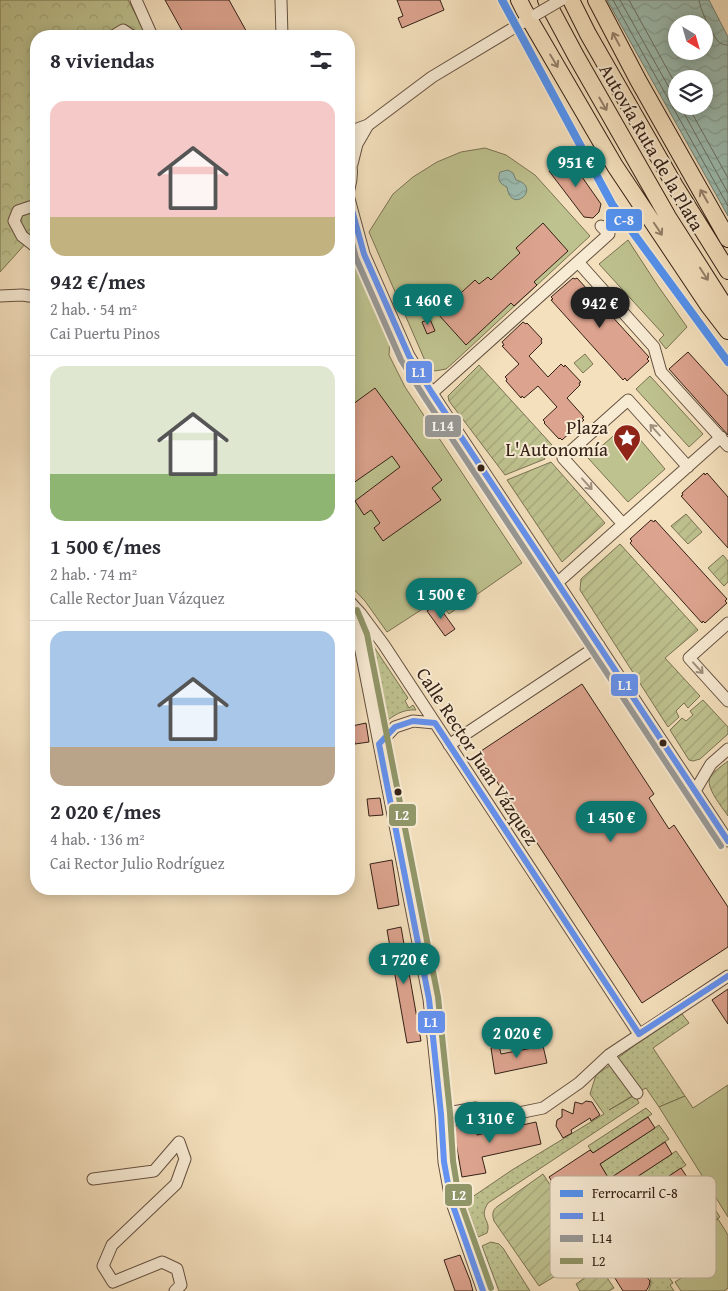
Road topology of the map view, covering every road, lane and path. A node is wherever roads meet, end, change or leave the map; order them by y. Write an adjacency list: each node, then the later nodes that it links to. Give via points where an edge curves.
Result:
1 (136, 0): 9 (street)
2 (281, 0): 10 (street)
3 (519, 0): 8 (highway)
4 (546, 0): 25 (highway, Autovía Ruta de la Plata, one-way to 25, via 668,217)
5 (560, 0): 8 (street, bridge)
6 (570, 0): 22 (highway, Autovía Ruta de la Plata, via 675,186)
7 (596, 0): 17 (highway, one-way to 7)
8 (530, 19): 11 (street, via 432,77); 26 (highway, one-way to 26, via 615,166)
9 (149, 30)
10 (282, 30)
11 (368, 125): 12 (street); 13 (street)
12 (355, 130)
13 (355, 149)
14 (30, 207): 18 (street, via 18,211 14,221 22,236)
15 (355, 220): 20 (street)
16 (601, 226): 21 (street, via 609,234)
17 (728, 239)
18 (30, 242)
19 (355, 243): 20 (street)
20 (364, 254): 27 (street, via 409,356)
21 (578, 262): 27 (street); 28 (street, via 654,347 661,372)
22 (728, 270)
23 (0, 296): 24 (street)
24 (30, 296)
25 (728, 310)
26 (728, 331)
27 (432, 393): 31 (street)
28 (724, 442): 29 (street)
29 (688, 467): 30 (street); 30 (street, one-way to 30, via 628,400 563,458)
30 (623, 524): 31 (street)
31 (557, 583): 35 (street)
32 (355, 608): 37 (street, Calle Rector Juan Vázquez)
33 (728, 622): 36 (street, one-way to 36, via 689,658)
34 (355, 628): 38 (street)
35 (599, 646): 39 (street); 42 (street)
36 (728, 701)
37 (435, 723): 38 (street, via 414,720 395,727); 39 (street, Calle Rector Juan Vázquez)
38 (379, 744): 49 (street, via 429,999)
39 (449, 745): 46 (street, Calle Rector Juan Vázquez)
40 (728, 749): 41 (street)
41 (711, 764): 42 (street, via 696,772); 43 (street)
42 (681, 770): 43 (street)
43 (694, 791): 44 (street)
44 (728, 841)
45 (728, 976): 46 (street)
46 (639, 1034): 47 (street)
47 (608, 1055): 48 (street); 49 (street, via 579,1083 543,1108 499,1117 476,1108)
48 (637, 1093)
49 (441, 1114): 52 (street, via 444,1162 451,1200)
50 (93, 1179): 51 (street, via 154,1171 179,1142 185,1159 176,1184 112,1245 103,1266 113,1282 162,1262 177,1270 181,1284)
51 (175, 1291)
52 (484, 1291)

